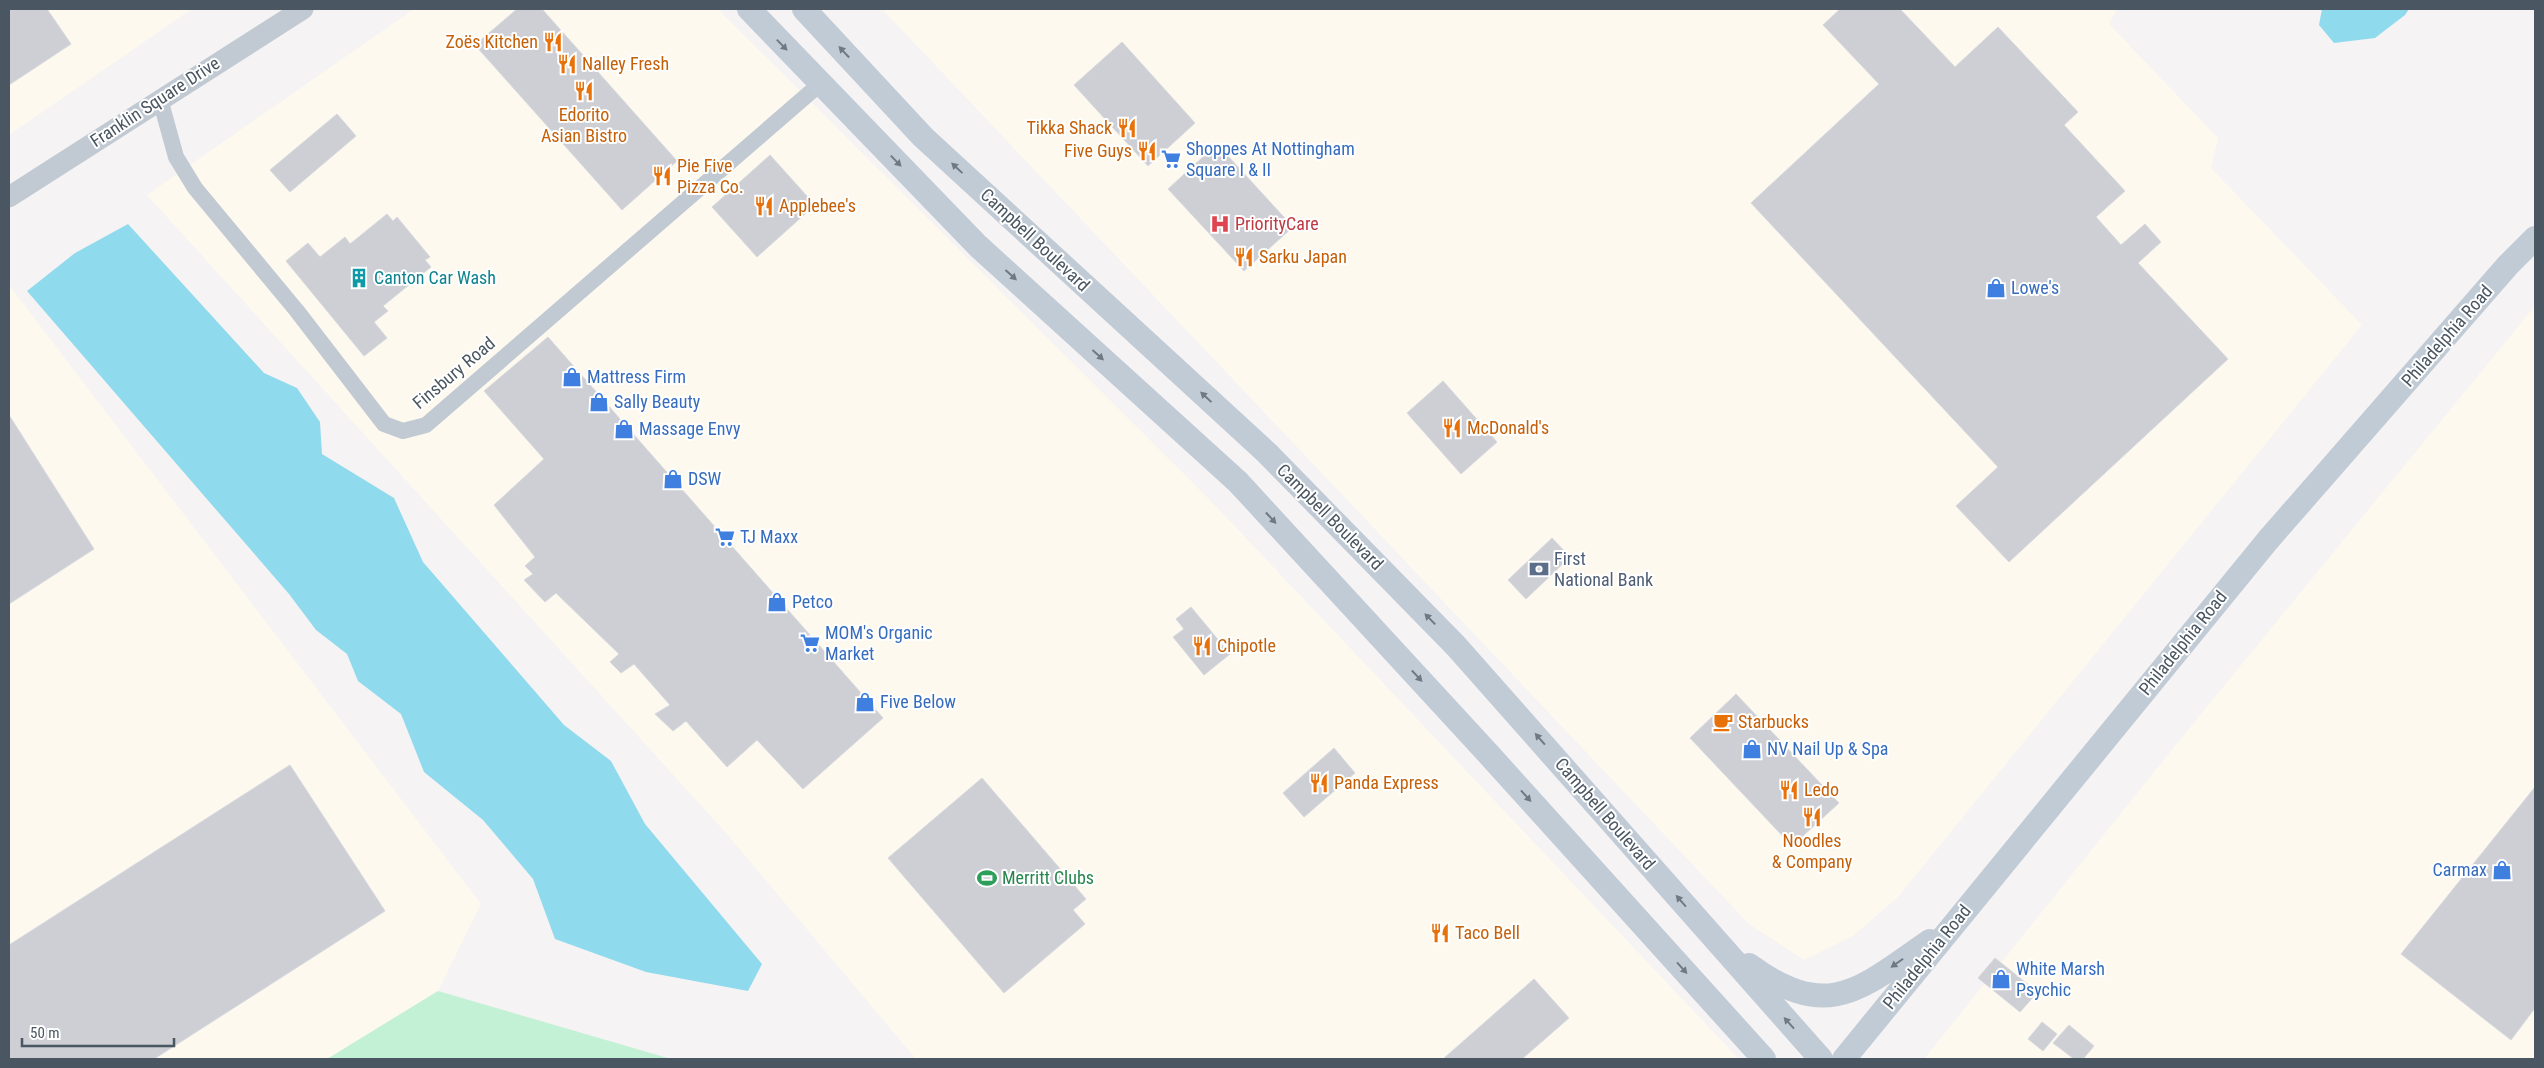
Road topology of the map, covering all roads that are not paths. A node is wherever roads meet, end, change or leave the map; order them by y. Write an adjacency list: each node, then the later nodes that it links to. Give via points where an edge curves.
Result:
1 (303, 9): 5 (street, Franklin Square Drive)
2 (749, 9): 4 (main road, one-way to 4)
3 (804, 9): 9 (main road, Campbell Boulevard, one-way to 3, via 1449,639 1267,453 923,137)
4 (820, 84): 5 (street, Finsbury Road, via 426,425 403,431 384,424 297,310 195,188 176,157); 10 (main road, one-way to 10, via 978,246 1238,482)
5 (160, 99): 6 (street, Franklin Square Drive)
6 (9, 197)
7 (2535, 238): 8 (main road, Philadelphia Road, via 2268,540)
8 (1952, 926): 9 (main road, one-way to 9, via 1882,974 1850,992 1834,996 1797,993 1780,986); 12 (main road, Philadelphia Road)
9 (1714, 939): 11 (main road, Campbell Boulevard, one-way to 9)
10 (1764, 1059)
11 (1821, 1059)
12 (1844, 1059)

